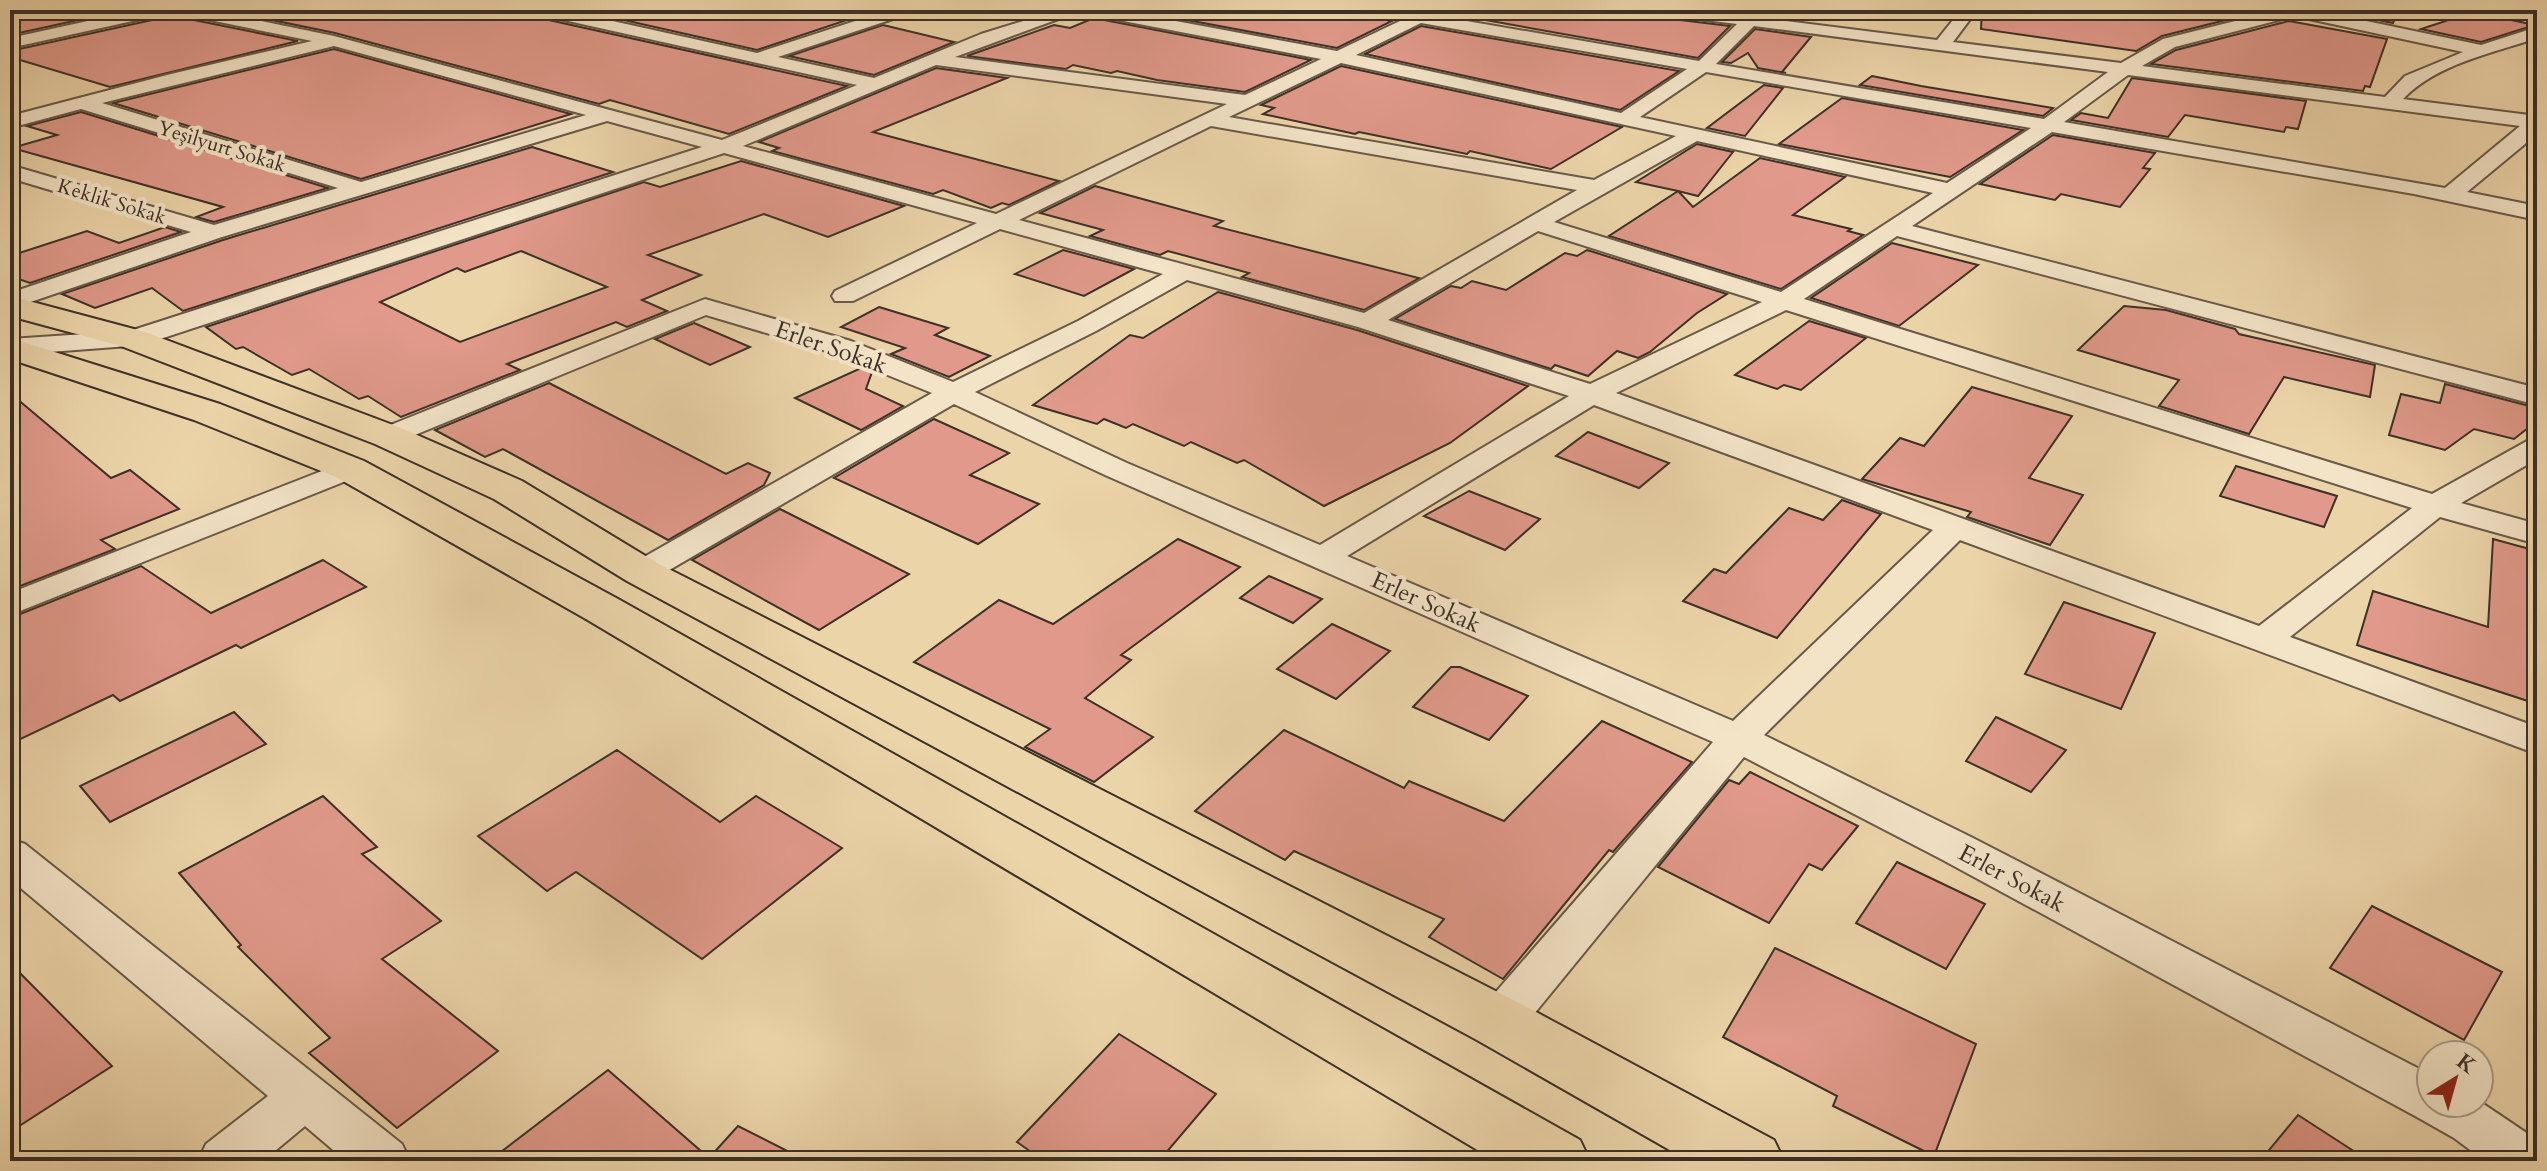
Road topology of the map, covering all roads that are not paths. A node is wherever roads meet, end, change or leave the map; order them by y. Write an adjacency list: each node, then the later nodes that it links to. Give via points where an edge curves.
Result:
1 (160, 10): 17 (street)
2 (185, 10): 14 (street)
3 (541, 10): 21 (street)
4 (903, 10): 21 (street)
5 (1075, 10): 22 (street)
6 (1092, 10): 20 (street)
7 (1371, 10): 12 (street)
8 (1664, 10): 13 (street)
9 (1969, 10): 18 (street)
10 (2295, 10): 19 (street); 24 (street, via 2169,43)
11 (292, 13): 14 (street)
12 (1427, 14): 20 (street); 23 (street)
13 (1755, 16): 18 (street); 23 (street)
14 (254, 22): 16 (street)
15 (2537, 32): 19 (street)
16 (334, 41): 28 (street); 29 (street)
17 (10, 43)
18 (1940, 47): 24 (street)
19 (2483, 51): 27 (street, via 2411,80)
20 (1339, 57): 26 (street); 30 (street)
21 (759, 58): 25 (street)
22 (935, 60): 25 (street); 26 (street)
23 (1704, 66): 30 (street); 34 (street)
24 (2127, 67): 27 (street); 34 (street)
25 (876, 84): 37 (street)
26 (1248, 101): 31 (street)
27 (2390, 102): 33 (street)
28 (81, 103): 32 (street); 41 (street, Yeşilyurt Sokak)
29 (604, 116): 37 (street); 41 (street)
30 (1624, 119): 35 (street)
31 (1210, 120): 40 (street); 45 (street)
32 (10, 122)
33 (2536, 122): 36 (street)
34 (2046, 127): 42 (street); 43 (street)
35 (1695, 134): 40 (street); 42 (street)
36 (2516, 141): 38 (street); 43 (street)
37 (726, 146): 45 (street); 54 (street)
38 (2537, 152)
39 (10, 171): 48 (street, Keklik Sokak)
40 (1597, 187): 46 (street)
41 (363, 189): 48 (street)
42 (1950, 190): 47 (street)
43 (2450, 195): 44 (street)
44 (2537, 213)
45 (998, 223): 49 (street); 50 (street)
46 (1535, 223): 51 (street); 53 (street)
47 (1894, 228): 51 (street); 58 (street)
48 (214, 232): 52 (street)
49 (1184, 272): 53 (street); 56 (street)
50 (844, 296)
51 (1784, 301): 57 (street); 62 (street)
52 (10, 304): 54 (main road)
53 (1367, 322): 57 (street)
54 (133, 339): 55 (street); 59 (main road)
55 (10, 347): 61 (main road, via 207,412)
56 (954, 392): 59 (street, Erler Sokak, via 842,347 705,307); 65 (street, Erler Sokak); 66 (street)
57 (1592, 394): 63 (street); 65 (street)
58 (2537, 397)
59 (388, 436): 66 (main road, via 508,490)
60 (2537, 447): 62 (street)
61 (350, 469): 67 (street); 78 (main road)
62 (2434, 506): 64 (street); 68 (street)
63 (1956, 526): 68 (street); 69 (street)
64 (2537, 534)
65 (1323, 557): 69 (street, Erler Sokak)
66 (642, 572): 72 (main road)
67 (10, 605)
68 (2264, 640): 70 (street)
69 (1738, 738): 72 (street); 73 (street, Erler Sokak)
70 (2537, 741)
71 (10, 855): 74 (street)
72 (1499, 1022): 79 (main road)
73 (2415, 1092)
74 (303, 1098): 76 (street); 77 (street)
75 (2466, 1119): 80 (street, Erler Sokak)
76 (224, 1161)
77 (384, 1161)
78 (1556, 1161)
79 (1750, 1161)
80 (2525, 1161)

